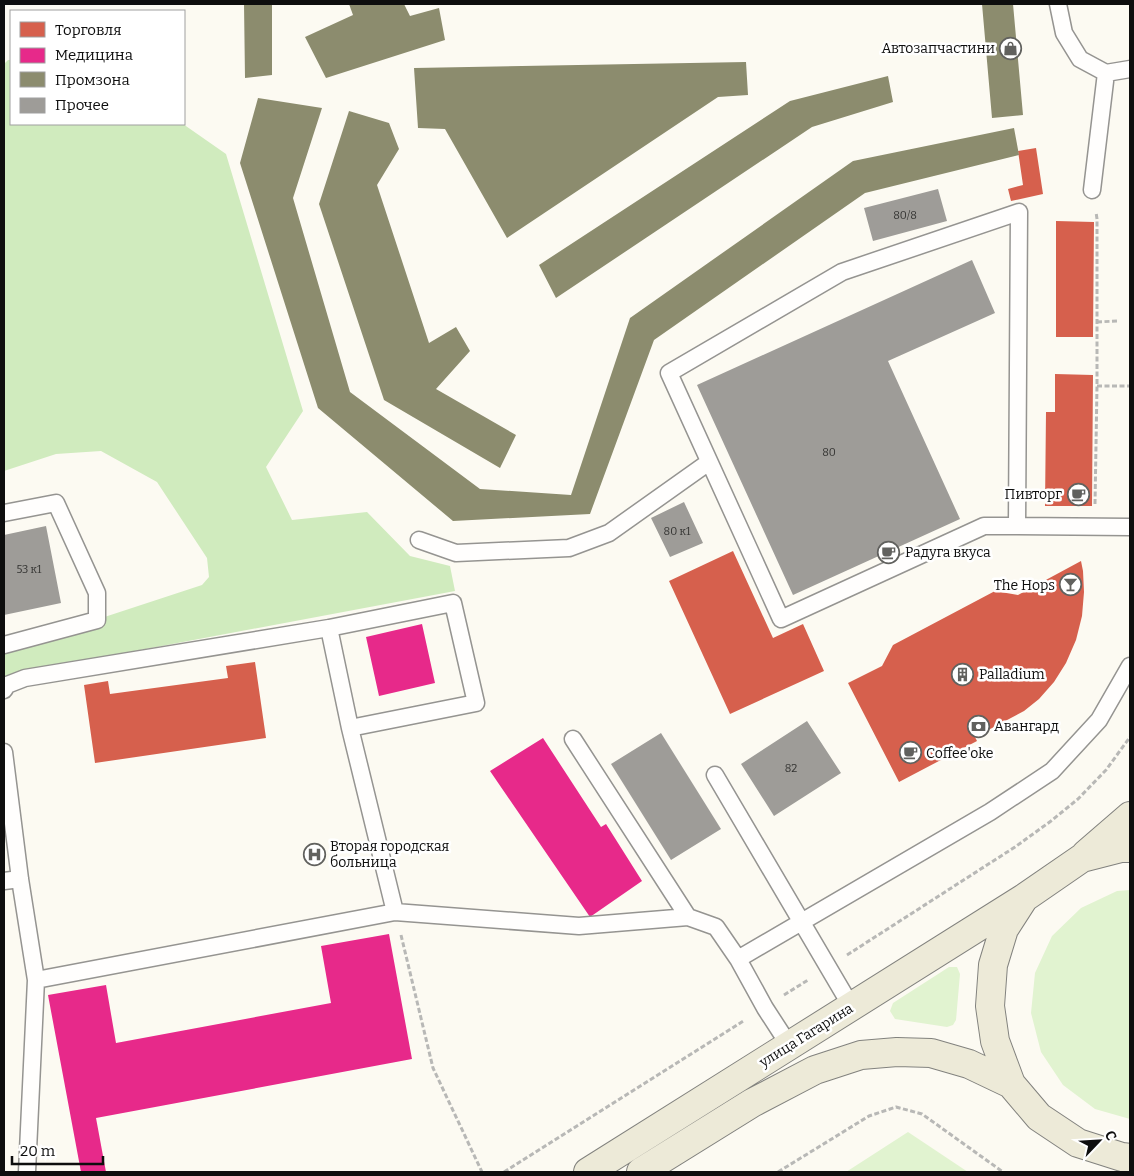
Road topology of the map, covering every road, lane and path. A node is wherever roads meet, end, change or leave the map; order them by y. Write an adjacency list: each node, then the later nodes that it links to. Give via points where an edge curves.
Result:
1 (1058, 4): 3 (lane, via 1064,33 1080,59)
2 (1130, 69): 3 (lane)
3 (1106, 73): 4 (lane)
4 (1092, 190)
5 (1097, 219): 7 (path)
6 (1118, 321): 7 (path)
7 (1097, 322): 8 (path)
8 (1098, 386): 9 (path); 13 (path)
9 (1130, 386)
10 (709, 462): 12 (lane, via 782,619 984,526); 12 (lane, via 669,373 842,272 1019,212); 15 (lane, via 609,533 569,548 456,553)
11 (4, 513): 17 (lane, via 56,503 97,593 97,620)
12 (1017, 526): 13 (lane)
13 (1095, 527): 14 (lane)
14 (1130, 527)
15 (419, 540)
16 (329, 628): 19 (lane, via 25,678 7,685); 20 (lane); 20 (lane, via 453,603 476,703)
17 (4, 645)
18 (1130, 666): 32 (lane, via 1099,720 1052,771 990,812)
19 (4, 690)
20 (350, 728): 30 (lane)
21 (1130, 738): 33 (path, via 1106,770 1051,822)
22 (573, 739): 31 (lane)
23 (4, 752): 28 (lane)
24 (715, 775): 32 (lane)
25 (1130, 816): 27 (main road)
26 (1130, 848): 27 (main road)
27 (1082, 858): 29 (main road, улица Гагарина)
28 (12, 880): 36 (lane)
29 (1024, 898): 38 (main road, улица Гагарина); 41 (main road, via 1004,929 993,965 990,1006 996,1041)
30 (395, 912): 31 (lane, via 579,926); 36 (lane); 45 (path, via 433,1068)
31 (688, 917): 34 (lane, via 716,927)
32 (801, 922): 34 (lane); 38 (lane)
33 (846, 956)
34 (738, 959): 40 (lane)
35 (809, 979): 37 (path)
36 (36, 980): 44 (lane)
37 (778, 1000)
38 (851, 1006): 40 (main road, улица Гагарина)
39 (745, 1020): 46 (path)
40 (789, 1045): 47 (main road, улица Гагарина)
41 (1011, 1084): 42 (main road, via 1039,1117); 48 (main road, via 969,1064 931,1054 861,1055 814,1070 752,1103)
42 (1078, 1143): 43 (main road); 51 (main road)
43 (1130, 1158)
44 (27, 1172)
45 (482, 1172)
46 (504, 1172)
47 (588, 1172)
48 (641, 1172)
49 (778, 1172): 50 (path, via 869,1116 896,1107 922,1114)
50 (1004, 1172)
51 (1116, 1172)

